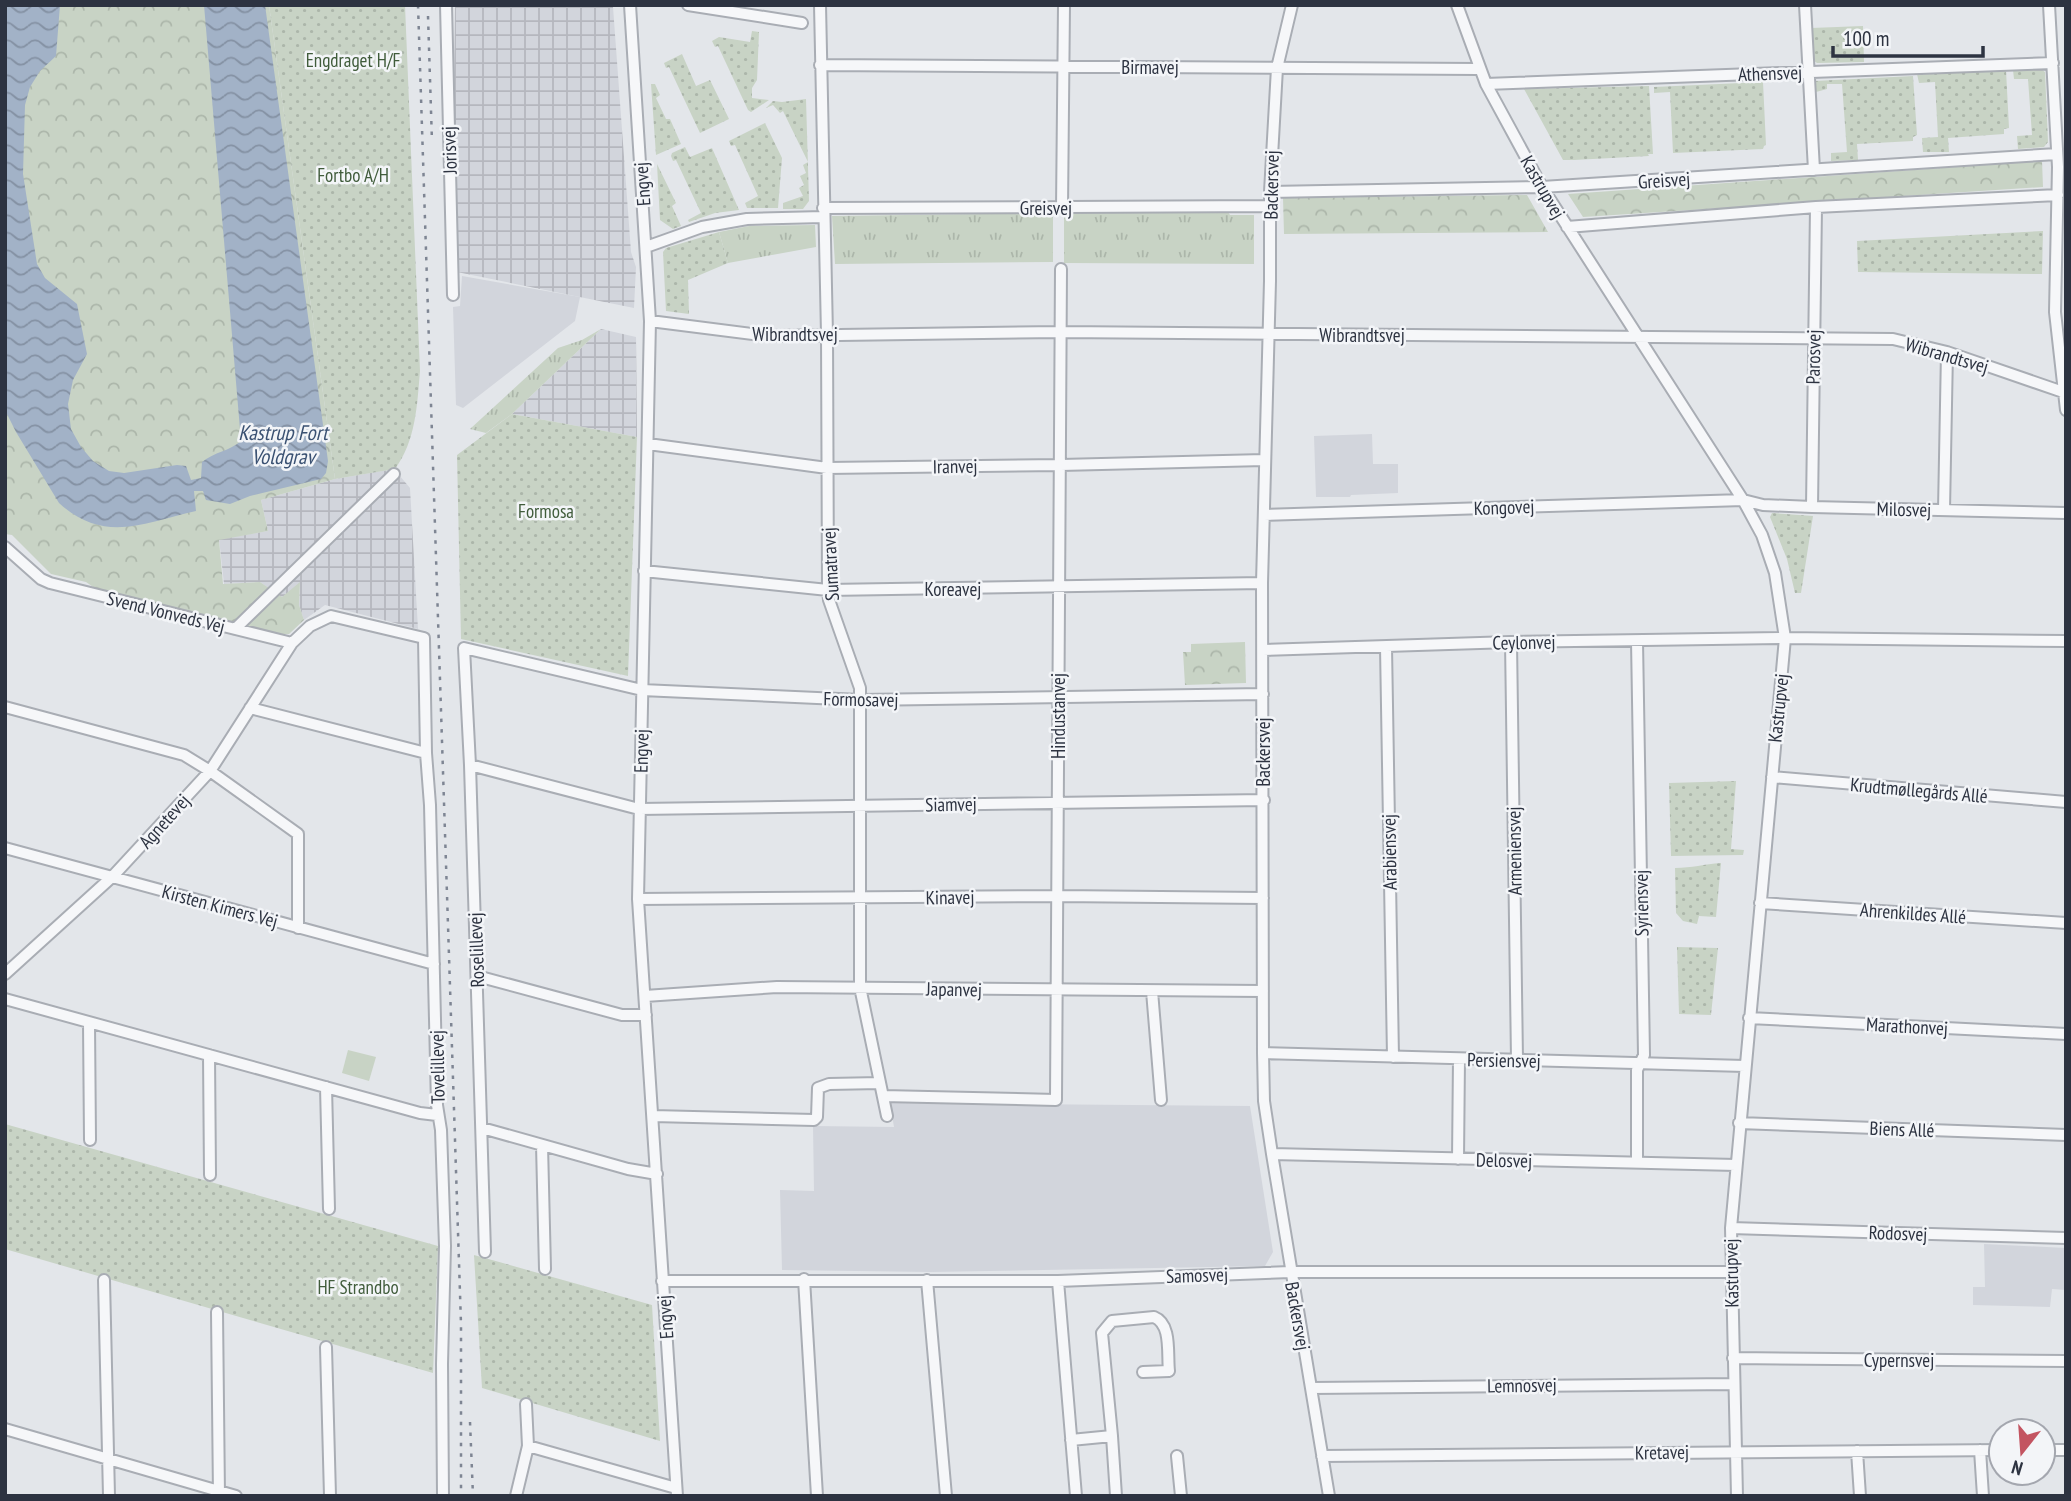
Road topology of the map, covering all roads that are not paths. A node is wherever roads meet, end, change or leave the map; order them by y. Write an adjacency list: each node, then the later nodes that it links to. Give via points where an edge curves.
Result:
1 (446, 5): 31 (street, Jorisvej)
2 (630, 5): 29 (street, Engvej)
3 (688, 5): 10 (street)
4 (820, 5): 12 (street, Sumatravej)
5 (1065, 5): 13 (street)
6 (1292, 5): 14 (street, Backersvej)
7 (1457, 5): 15 (street, Kastrupvej)
8 (1805, 5): 16 (street)
9 (2049, 5): 11 (street)
10 (802, 23)
11 (2053, 63): 16 (street, Athensvej); 18 (street)
12 (820, 65): 13 (street, Birmavej); 27 (street, Sumatravej)
13 (1065, 67): 14 (street, Birmavej); 26 (street)
14 (1277, 68): 15 (street, Birmavej); 22 (street, Backersvej)
15 (1479, 69): 17 (street, Kastrupvej)
16 (1809, 71): 17 (street, Athensvej); 20 (street)
17 (1486, 84): 21 (street, Kastrupvej)
18 (2057, 154): 19 (street); 20 (street, Greisvej)
19 (2062, 167): 23 (street)
20 (1814, 170): 21 (street, Greisvej)
21 (1542, 187): 22 (street, Greisvej); 28 (street, Kastrupvej)
22 (1270, 191): 24 (street, Backersvej)
23 (2058, 195): 25 (street, Greisvej); 39 (street, via 2055,313)
24 (1270, 206): 26 (street, Greisvej); 35 (street, Backersvej)
25 (1816, 207): 28 (street, Greisvej); 37 (street, Parosvej)
26 (1062, 208): 27 (street, Greisvej)
27 (823, 212): 29 (street, Greisvej, via 713,225); 34 (street, Sumatravej)
28 (1567, 227): 36 (street, Kastrupvej)
29 (646, 247): 32 (street, Engvej)
30 (1061, 269): 33 (street, Hindustanvej)
31 (453, 295)
32 (650, 321): 34 (street, Wibrandtsvej, via 768,336); 41 (street, Engvej)
33 (1061, 332): 34 (street, Wibrandtsvej); 35 (street, Wibrandtsvej); 43 (street, Hindustanvej)
34 (827, 334): 44 (street, Sumatravej)
35 (1268, 335): 36 (street, Wibrandtsvej); 42 (street, Backersvej)
36 (1636, 337): 37 (street, Wibrandtsvej); 46 (street, Kastrupvej)
37 (1814, 339): 38 (street, Wibrandtsvej, via 1893,339); 47 (street, Parosvej)
38 (1947, 352): 39 (street, Wibrandtsvej); 48 (street)
39 (2064, 392): 40 (street)
40 (2066, 410)
41 (648, 444): 44 (street, Iranvej); 52 (street, Engvej)
42 (1264, 460): 43 (street, Iranvej); 50 (street, Backersvej)
43 (1061, 466): 44 (street, Iranvej); 54 (street, Hindustanvej)
44 (827, 468): 55 (street, Sumatravej)
45 (394, 474): 56 (street)
46 (1743, 500): 47 (street, Milosvej); 50 (street, Kongovej); 57 (street, Kastrupvej, via 1775,573)
47 (1812, 508): 48 (street, Milosvej)
48 (1944, 510): 49 (street, Milosvej)
49 (2066, 513)
50 (1264, 514): 53 (street, Backersvej)
51 (5, 547): 56 (street, Svend Vonveds Vej, via 50,583)
52 (644, 571): 55 (street, Koreavej); 65 (street, Engvej)
53 (1262, 583): 54 (street, Koreavej); 64 (street, Backersvej)
54 (1060, 587): 55 (street, Koreavej); 67 (street, Hindustanvej)
55 (828, 590): 68 (street, Sumatravej)
56 (235, 629): 61 (street, Svend Vonveds Vej)
57 (1785, 639): 58 (street, Ceylonvej); 60 (street, Ceylonvej); 74 (street, Kastrupvej)
58 (1637, 641): 59 (street, Ceylonvej); 107 (street, Syriensvej)
59 (1511, 642): 62 (street, Ceylonvej); 106 (street, Armeniensvej)
60 (2066, 642)
61 (292, 643): 70 (street, Agnetevej); 71 (street, Tovelillevej, via 310,626 331,616 424,638)
62 (1386, 647): 64 (street, Ceylonvej); 104 (street, Arabiensvej)
63 (464, 648): 65 (street, Formosavej); 72 (street, Roselillevej)
64 (1263, 650): 66 (street, Backersvej)
65 (642, 690): 68 (street, Formosavej); 79 (street, Engvej)
66 (1263, 694): 67 (street, Formosavej); 75 (street, Backersvej)
67 (1058, 697): 68 (street, Formosavej); 77 (street, Hindustanvej)
68 (861, 700): 78 (street, Sumatravej)
69 (5, 707): 73 (street, via 184,755)
70 (250, 708): 71 (street); 73 (street, Agnetevej)
71 (426, 753): 89 (street, Tovelillevej)
72 (470, 765): 79 (street, Siamvej); 91 (street, Roselillevej)
73 (210, 771): 81 (street, Agnetevej); 88 (street, via 298,834)
74 (1772, 777): 76 (street, Krudtmøllegårds Allé); 86 (street, Kastrupvej)
75 (1264, 800): 77 (street, Siamvej); 84 (street, Backersvej)
76 (2066, 802)
77 (1058, 803): 78 (street, Siamvej); 82 (street, Hindustanvej)
78 (860, 806): 79 (street, Siamvej); 83 (street, Sumatravej)
79 (639, 809): 85 (street, Engvej)
80 (5, 848): 81 (street, Kirsten Kimers Vej)
81 (113, 876): 88 (street, Kirsten Kimers Vej); 90 (street, Agnetevej)
82 (1058, 895): 83 (street, Kinavej); 84 (street, Kinavej); 93 (street, Hindustanvej)
83 (859, 898): 85 (street, Kinavej); 92 (street, Sumatravej)
84 (1263, 898): 95 (street, Backersvej)
85 (638, 899): 96 (street, Engvej)
86 (1760, 903): 87 (street, Ahrenkildes Allé); 99 (street, Kastrupvej)
87 (2066, 923)
88 (298, 928): 89 (street, Kirsten Kimers Vej)
89 (434, 964): 113 (street, Tovelillevej)
90 (5, 974)
91 (477, 976): 98 (street, via 622,1015); 117 (street, Roselillevej)
92 (860, 987): 93 (street, Japanvej); 96 (street, Japanvej); 109 (street, Sumatravej)
93 (1056, 990): 94 (street, Japanvej); 111 (street, Hindustanvej, via 1056,1100)
94 (1152, 991): 95 (street, Japanvej); 112 (street)
95 (1263, 991): 102 (street, Backersvej)
96 (645, 996): 98 (street, Engvej)
97 (5, 999): 100 (street)
98 (646, 1015): 114 (street, Engvej)
99 (1749, 1018): 101 (street, Marathonvej); 108 (street, Kastrupvej)
100 (89, 1024): 103 (street); 119 (street)
101 (2065, 1033)
102 (1263, 1053): 104 (street, Persiensvej); 121 (street, Backersvej)
103 (209, 1055): 110 (street); 126 (street)
104 (1393, 1057): 105 (street, Persiensvej)
105 (1459, 1059): 106 (street, Persiensvej); 122 (street)
106 (1517, 1059): 107 (street, Persiensvej)
107 (1641, 1062): 108 (street, Persiensvej); 123 (street, Syriensvej, via 1637,1070)
108 (1745, 1066): 116 (street, Kastrupvej)
109 (880, 1083): 111 (street, Sumatravej); 114 (street, via 818,1088 814,1120)
110 (326, 1087): 113 (street); 127 (street)
111 (883, 1097): 115 (street, Sumatravej)
112 (1161, 1100)
113 (438, 1115): 163 (street, Tovelillevej, via 445,1246)
114 (653, 1116): 125 (street, Engvej)
115 (887, 1116)
116 (1739, 1123): 118 (street, Biens Allé); 124 (street, Kastrupvej)
117 (482, 1128): 120 (street); 130 (street, Roselillevej)
118 (2066, 1135)
119 (90, 1140)
120 (542, 1145): 125 (street); 131 (street)
121 (1272, 1154): 122 (street, Delosvej); 132 (street, Backersvej)
122 (1458, 1159): 123 (street, Delosvej)
123 (1637, 1163): 124 (street, Delosvej)
124 (1735, 1165): 128 (street, Kastrupvej)
125 (657, 1174): 137 (street, Engvej)
126 (210, 1175)
127 (329, 1209)
128 (1731, 1228): 129 (street, Rodosvej); 133 (street, Kastrupvej)
129 (2066, 1238)
130 (485, 1252)
131 (545, 1269)
132 (1290, 1272): 133 (street, Samosvej); 138 (street, Samosvej); 145 (street, Backersvej)
133 (1731, 1272): 141 (street, Kastrupvej)
134 (804, 1279): 136 (street, Samosvej); 137 (street, Samosvej); 165 (street)
135 (104, 1280): 157 (street)
136 (927, 1280): 138 (street, Samosvej); 166 (street)
137 (662, 1281): 158 (street, Engvej)
138 (1058, 1281): 149 (street)
139 (217, 1312): 159 (street)
140 (326, 1347): 162 (street)
141 (1733, 1358): 142 (street, Cypernsvej); 144 (street, Kastrupvej)
142 (2066, 1361)
143 (1143, 1372): 148 (street, via 1169,1371 1166,1328 1154,1317 1112,1321 1102,1334)
144 (1734, 1384): 145 (street, Lemnosvej); 153 (street, Kastrupvej)
145 (1311, 1388): 156 (street, Backersvej)
146 (526, 1404): 150 (street)
147 (5, 1429): 157 (street)
148 (1112, 1436): 149 (street); 168 (street)
149 (1071, 1440): 167 (street)
150 (528, 1446): 158 (street); 164 (street)
151 (1980, 1450): 152 (street, Kretavej); 154 (street, Kretavej); 173 (street)
152 (1987, 1450)
153 (1735, 1451): 154 (street, Kretavej); 156 (street, Kretavej); 171 (street, Kastrupvej)
154 (1857, 1451): 172 (street)
155 (1177, 1456): 169 (street)
156 (1322, 1456): 170 (street, Backersvej)
157 (108, 1458): 159 (street); 160 (street)
158 (676, 1492)
159 (219, 1493): 161 (street)
160 (109, 1496)
161 (236, 1496)
162 (330, 1496)
163 (443, 1496)
164 (516, 1496)
165 (817, 1496)
166 (946, 1496)
167 (1076, 1496)
168 (1116, 1496)
169 (1181, 1496)
170 (1329, 1496)
171 (1737, 1496)
172 (1860, 1496)
173 (1983, 1496)

